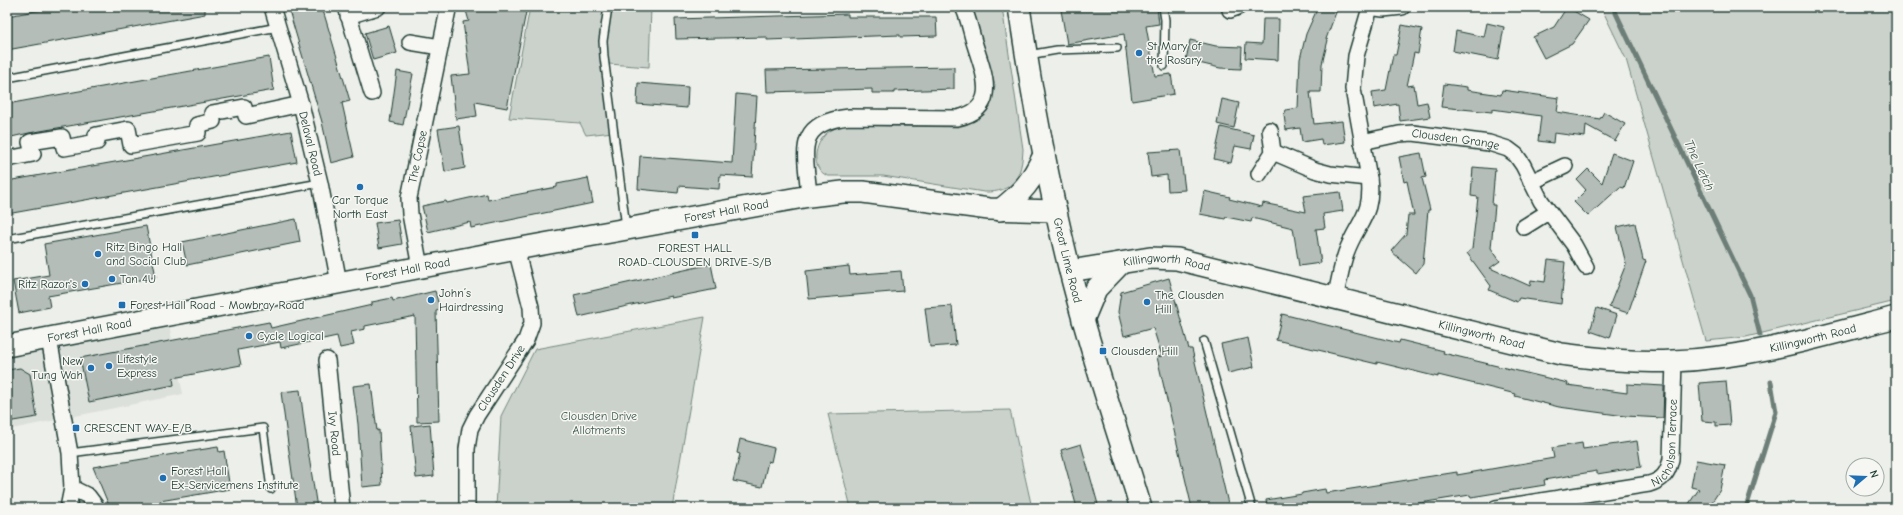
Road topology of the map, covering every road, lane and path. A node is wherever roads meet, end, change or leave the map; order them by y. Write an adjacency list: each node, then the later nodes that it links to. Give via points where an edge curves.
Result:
1 (272, 7): 11 (street, Delaval Road)
2 (378, 7): 10 (street)
3 (608, 7): 35 (lane, via 603,41 604,57)
4 (963, 7): 30 (street, via 986,80 985,94 978,108 971,114 957,118 849,117 821,124 810,134 805,148)
5 (1019, 7): 15 (main road, Great Lime Road)
6 (1164, 7): 16 (lane)
7 (1369, 7): 8 (street); 21 (street, via 1353,74 1354,105)
8 (1402, 7)
9 (448, 10): 13 (street, The Copse)
10 (347, 12): 18 (street)
11 (278, 27): 17 (lane); 19 (street, Delaval Road)
12 (410, 42): 13 (street)
13 (440, 47): 39 (street, The Copse, via 409,198)
14 (1117, 48): 15 (lane, via 1057,50)
15 (1026, 56): 23 (main road, Great Lime Road)
16 (1164, 66)
17 (7, 78)
18 (372, 93)
19 (301, 104): 24 (street, via 246,116 244,107 212,113 213,121 197,125 198,133 131,145 128,129 96,135 97,142 64,148 62,137 30,142 33,154); 29 (street, Delaval Road)
20 (1270, 130): 22 (street)
21 (1362, 142): 27 (street); 28 (street, Clousden Grange, via 1413,133 1489,143 1508,149 1516,155)
22 (1273, 152): 26 (street); 27 (street, via 1314,170)
23 (1044, 155): 31 (main road, via 1025,188); 32 (main road, Great Lime Road)
24 (7, 159)
25 (1565, 166): 28 (street)
26 (1259, 174)
27 (1370, 178): 43 (street, via 1370,204 1346,252)
28 (1531, 182): 33 (street, Clousden Grange)
29 (320, 183): 36 (lane); 42 (street, Delaval Road)
30 (809, 196): 31 (main road, Forest Hall Road, via 863,192); 35 (main road, Forest Hall Road)
31 (1000, 210): 32 (main road, Forest Hall Road)
32 (1056, 211): 41 (main road, Great Lime Road)
33 (1548, 212): 34 (street); 40 (street, Clousden Grange, via 1574,245)
34 (1524, 227)
35 (626, 228): 37 (main road, Forest Hall Road)
36 (7, 239)
37 (516, 249): 39 (main road, Forest Hall Road); 58 (street, Clousden Drive, via 531,307 532,324 526,340 477,414 470,429 467,449)
38 (1121, 263): 41 (main road, Killingworth Road); 43 (main road, Killingworth Road, via 1150,258 1177,259); 45 (main road, via 1096,289)
39 (420, 267): 42 (main road, Forest Hall Road)
40 (1586, 267)
41 (1070, 271): 45 (main road, Great Lime Road)
42 (339, 283): 46 (main road, Forest Hall Road)
43 (1335, 298): 50 (main road, Killingworth Road, via 1561,354 1637,362)
44 (1896, 317): 50 (main road, Killingworth Road, via 1775,348)
45 (1083, 320): 59 (main road, Great Lime Road)
46 (49, 339): 48 (main road, Forest Hall Road); 51 (street)
47 (1204, 341): 60 (lane)
48 (8, 343)
49 (327, 360): 57 (street, Ivy Road)
50 (1674, 361): 54 (street, Nicholson Terrace, via 1671,460 1665,477 1649,484)
51 (70, 453): 52 (street); 53 (lane, via 263,428)
52 (72, 488): 55 (street); 56 (street, via 88,496)
53 (272, 489)
54 (1540, 504): 61 (street, Nicholson Terrace)
55 (68, 508)
56 (97, 508)
57 (342, 508)
58 (467, 508)
59 (1141, 508)
60 (1252, 508)
61 (1496, 508)

